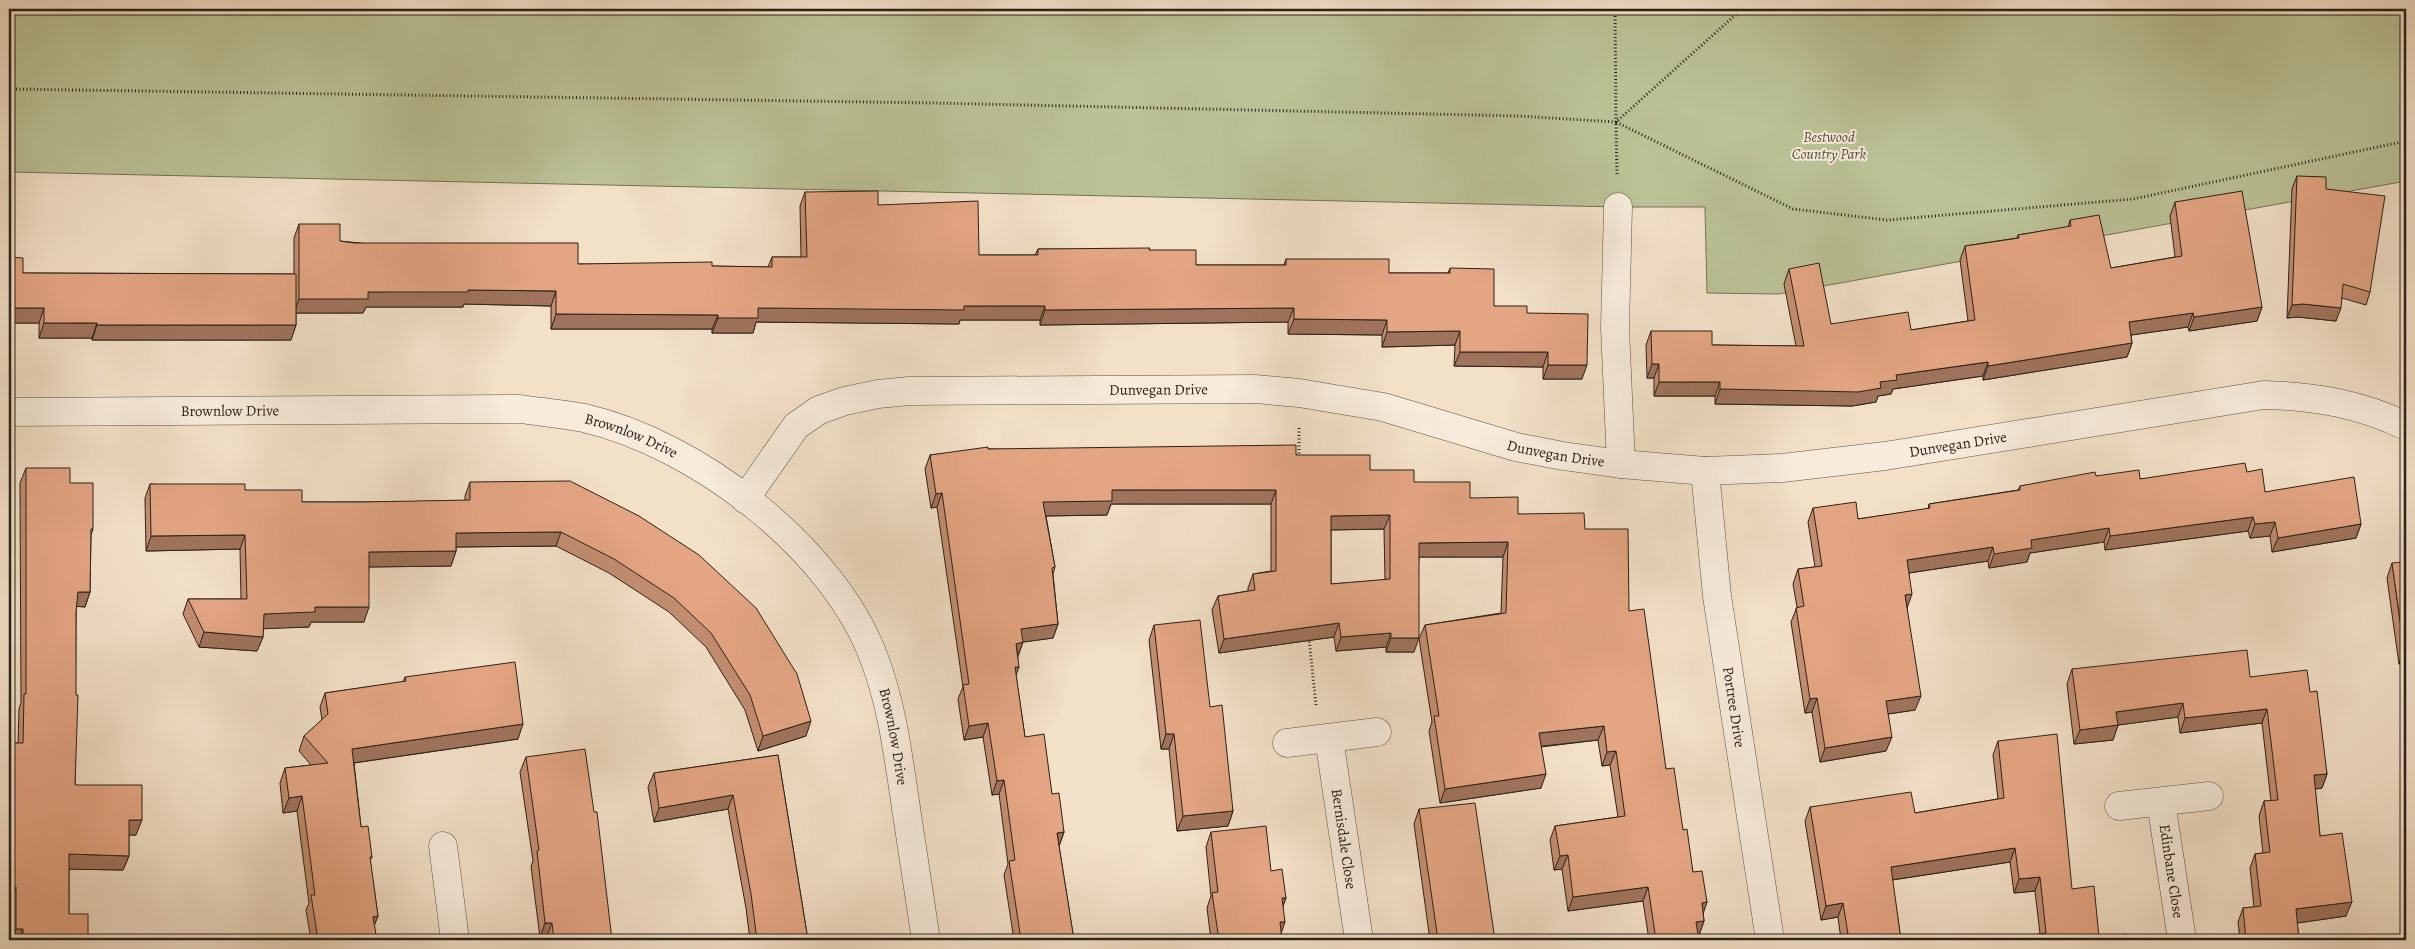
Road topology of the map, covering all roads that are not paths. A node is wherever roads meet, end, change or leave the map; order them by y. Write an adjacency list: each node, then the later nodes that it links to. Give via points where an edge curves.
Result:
1 (1618, 207): 4 (street, via 1615,328)
2 (9, 412): 6 (street, Brownlow Drive, via 520,409 584,418 637,436 700,468)
3 (2406, 426): 5 (street, Dunvegan Drive, via 2366,409 2337,402 2301,396 2264,395 1876,457 1782,468)
4 (1621, 464): 5 (street, Dunvegan Drive); 6 (street, Dunvegan Drive, via 1516,447 1383,407 1299,393 1245,389 909,391 878,394 819,410 796,426)
5 (1705, 471): 17 (street, Portree Drive, via 1717,596)
6 (745, 499): 15 (street, Brownlow Drive, via 784,529 816,564 849,608 874,657 892,718)
7 (1377, 732): 8 (street)
8 (1330, 738): 9 (street); 16 (street, Bernisdale Close)
9 (1287, 743)
10 (2209, 796): 11 (street, Edinbane Close)
11 (2161, 802): 12 (street, Edinbane Close); 18 (street, Edinbane Close)
12 (2119, 806)
13 (443, 846): 14 (street)
14 (456, 940)
15 (926, 940)
16 (1359, 940)
17 (1770, 940)
18 (2182, 940)

